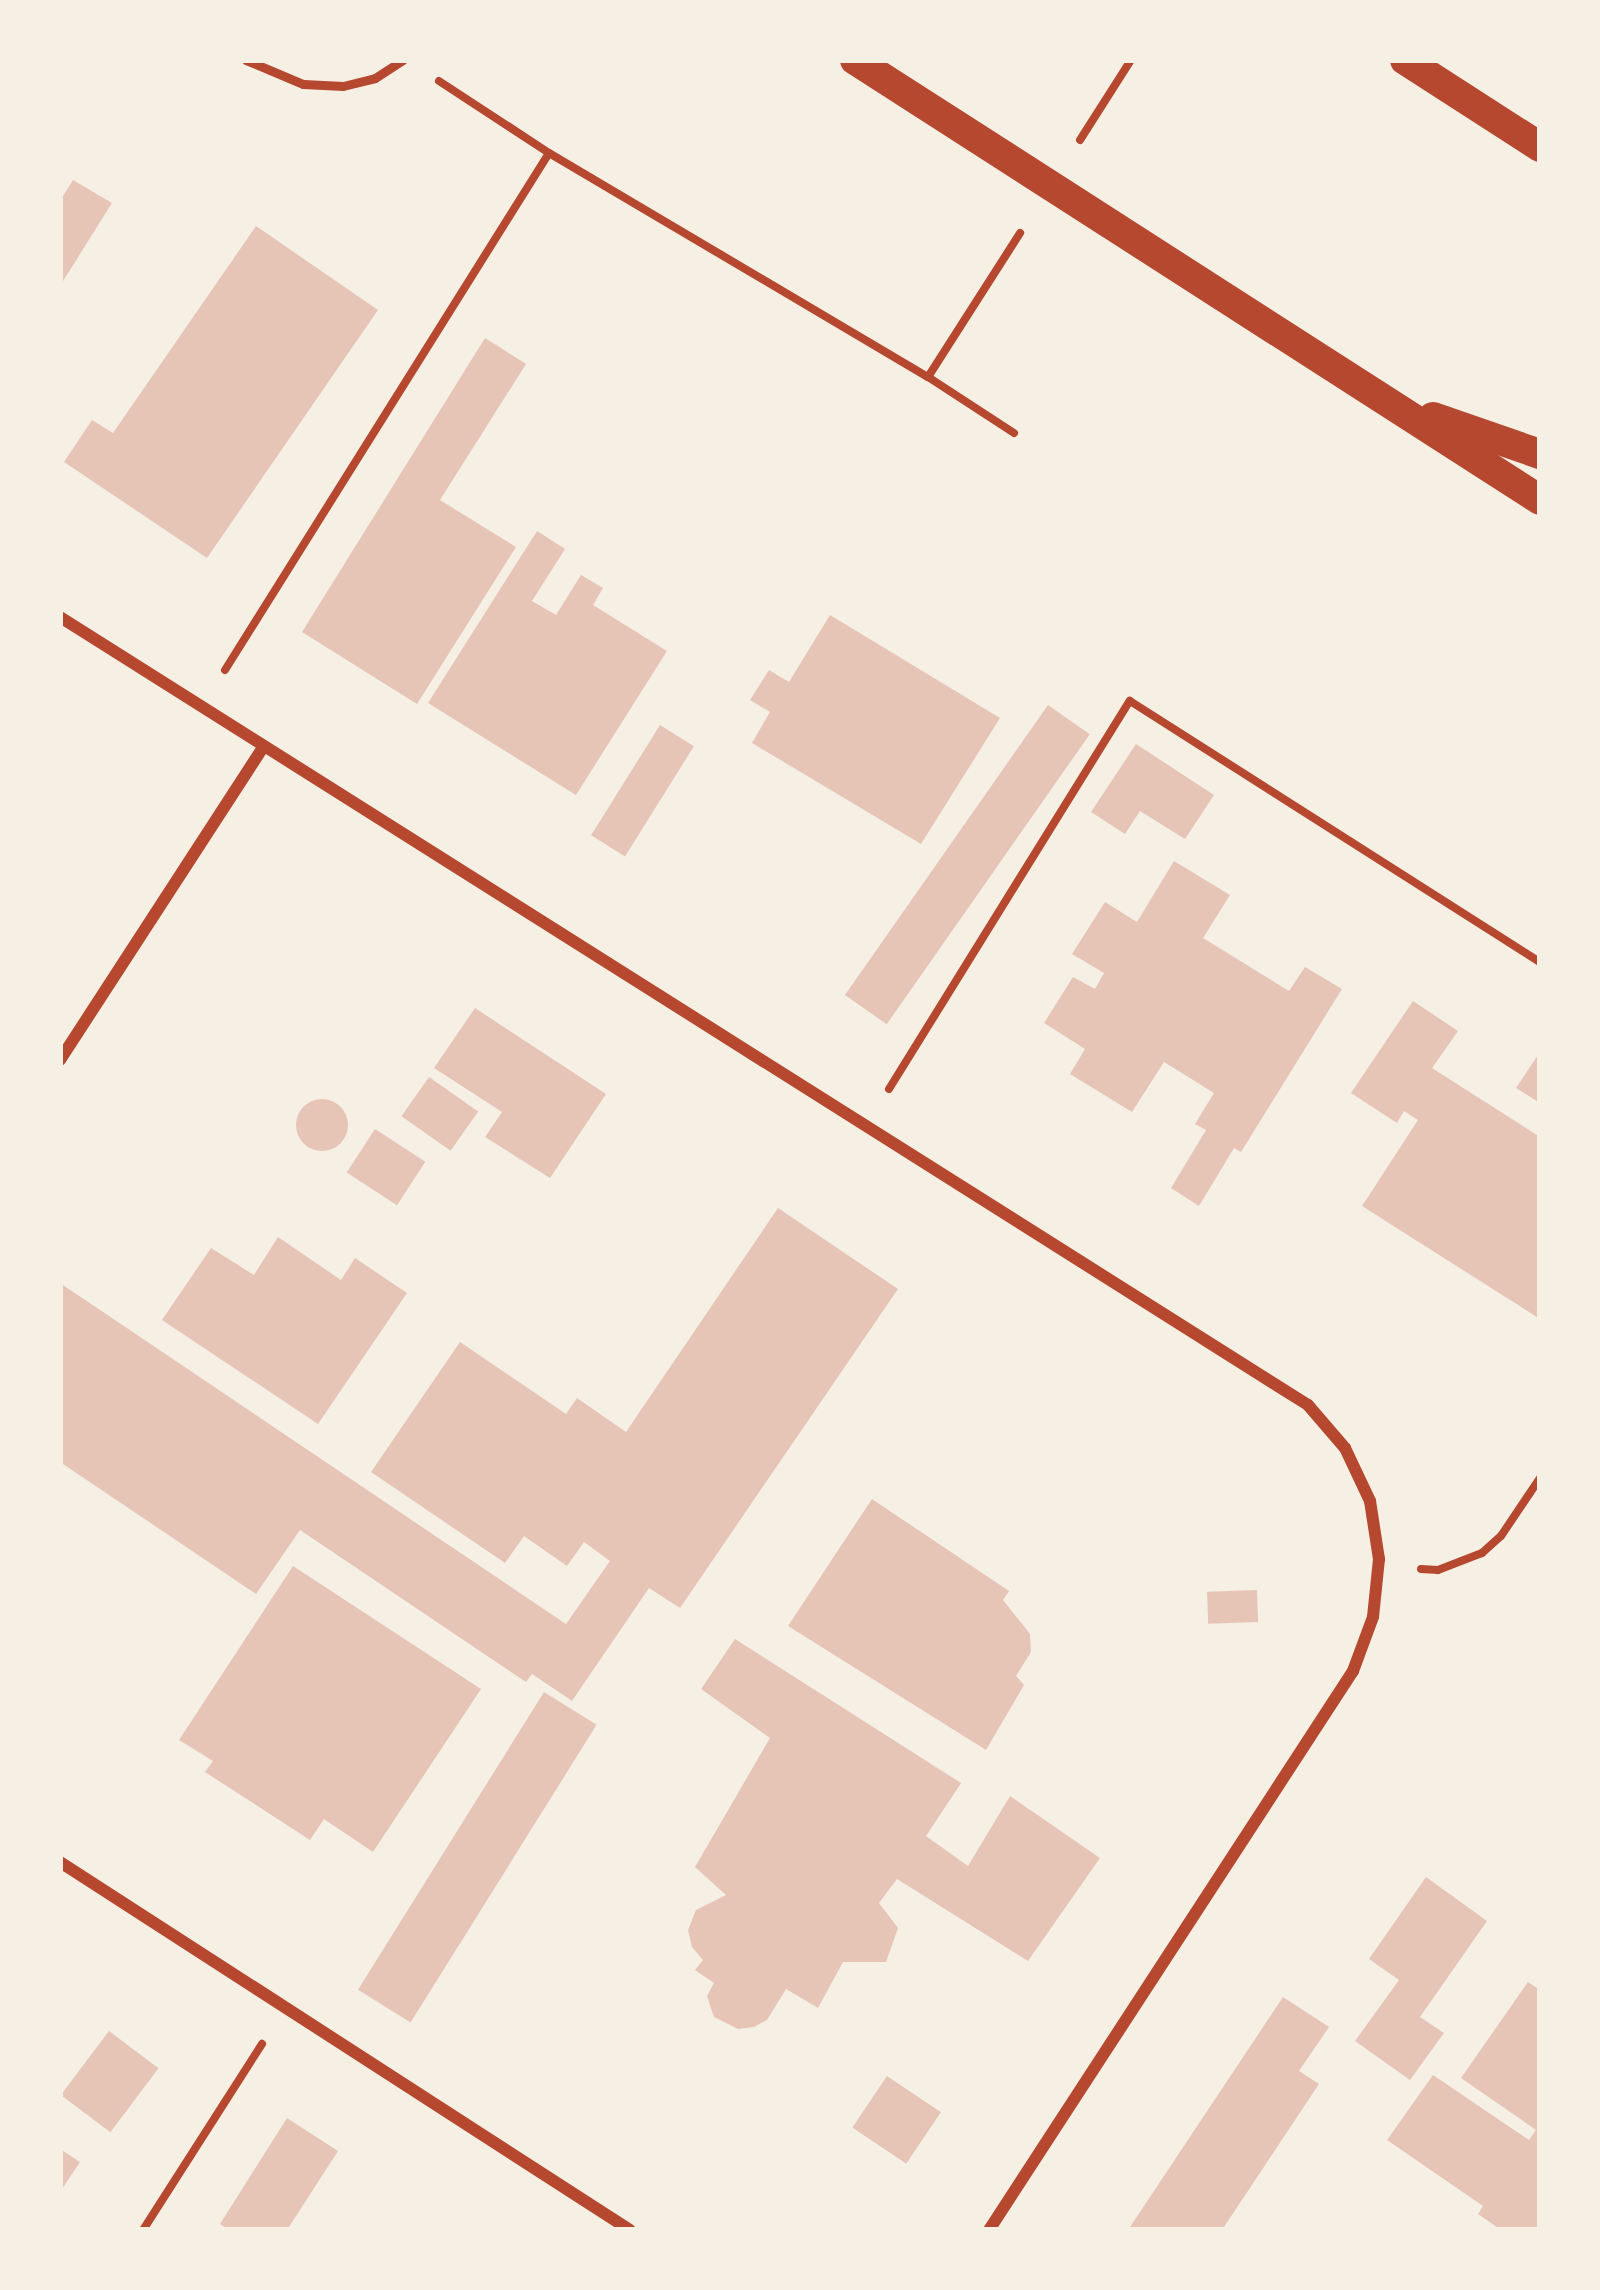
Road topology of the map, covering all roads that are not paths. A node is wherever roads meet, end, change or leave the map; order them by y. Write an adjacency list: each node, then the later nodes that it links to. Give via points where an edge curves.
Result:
1 (246, 60): 2 (lane, via 303,84 343,86)
2 (404, 60)
3 (855, 60): 6 (main road)
4 (1405, 60): 5 (main road)
5 (1540, 147)
6 (1387, 401): 7 (main road); 8 (main road)
7 (1540, 454)
8 (1540, 500)
9 (60, 617): 10 (street)
10 (263, 748): 11 (street); 14 (street, via 1308,1405 1345,1448 1370,1501 1379,1559 1373,1617 1353,1671)
11 (60, 1060)
12 (60, 1862): 13 (street)
13 (630, 2230)
14 (989, 2230)

